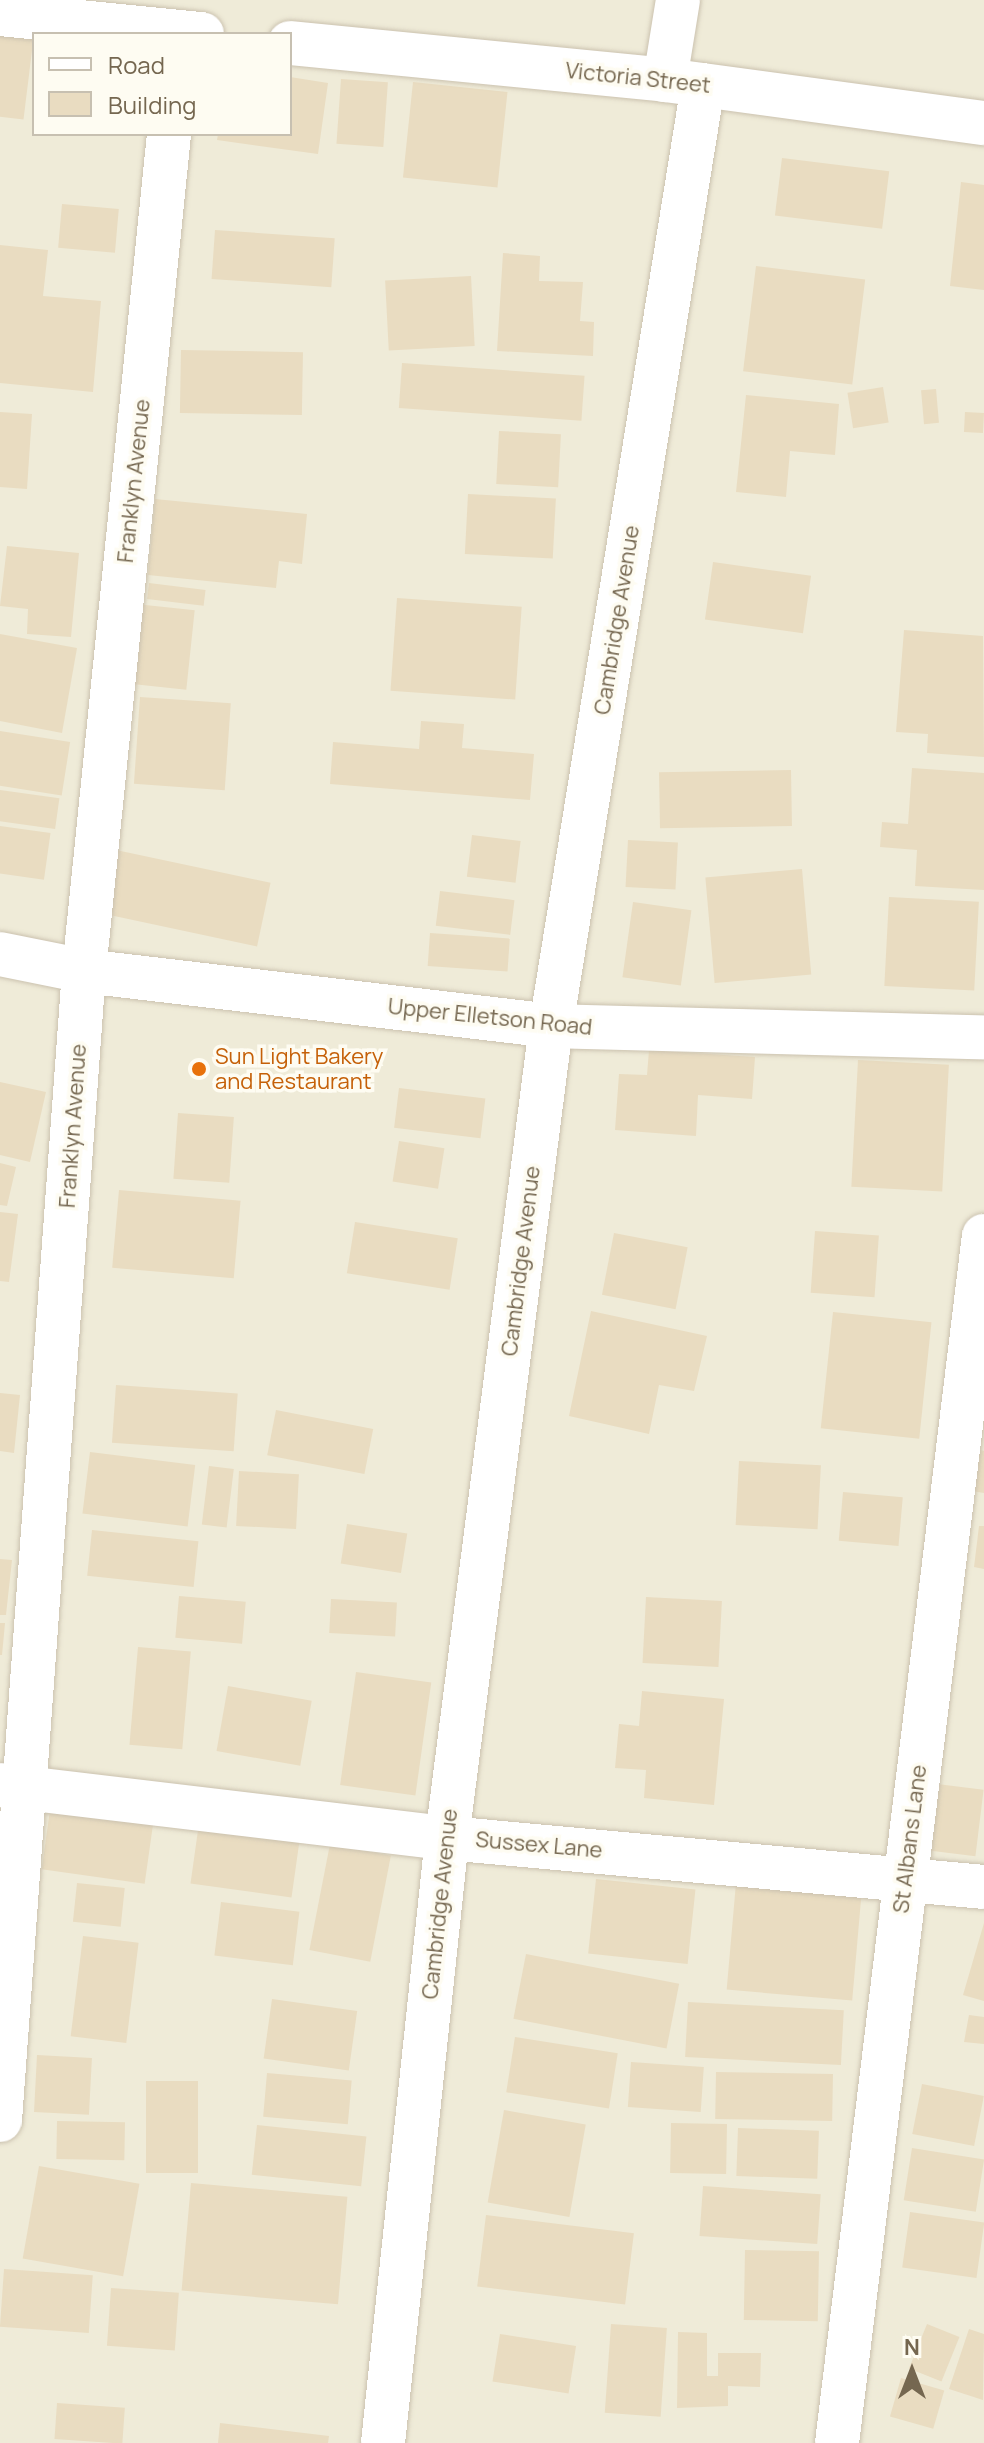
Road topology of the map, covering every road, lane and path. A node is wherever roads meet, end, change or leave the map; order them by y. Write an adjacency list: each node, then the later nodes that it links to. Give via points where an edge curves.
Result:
1 (678, 0): 5 (street, Cambridge Avenue)
2 (0, 14): 3 (street)
3 (186, 25)
4 (292, 43): 5 (street, Victoria Street)
5 (684, 83): 6 (street, Victoria Street); 10 (street, Cambridge Avenue)
6 (984, 123)
7 (169, 136): 9 (street, Franklyn Avenue)
8 (0, 954): 9 (street, Upper Elletson Road)
9 (84, 971): 10 (street, Upper Elletson Road); 13 (street, Franklyn Avenue)
10 (551, 1026): 11 (street, Upper Elletson Road); 14 (street, Cambridge Avenue)
11 (984, 1037)
12 (984, 1236): 15 (street, St Albans Lane)
13 (11, 1787): 14 (street, Sussex Lane); 17 (street, Franklyn Avenue)
14 (447, 1838): 15 (street, Sussex Lane); 18 (street, Cambridge Avenue)
15 (906, 1876): 16 (street, Sussex Lane); 19 (street, St Albans Lane)
16 (984, 1887)
17 (0, 2120)
18 (383, 2443)
19 (837, 2443)

